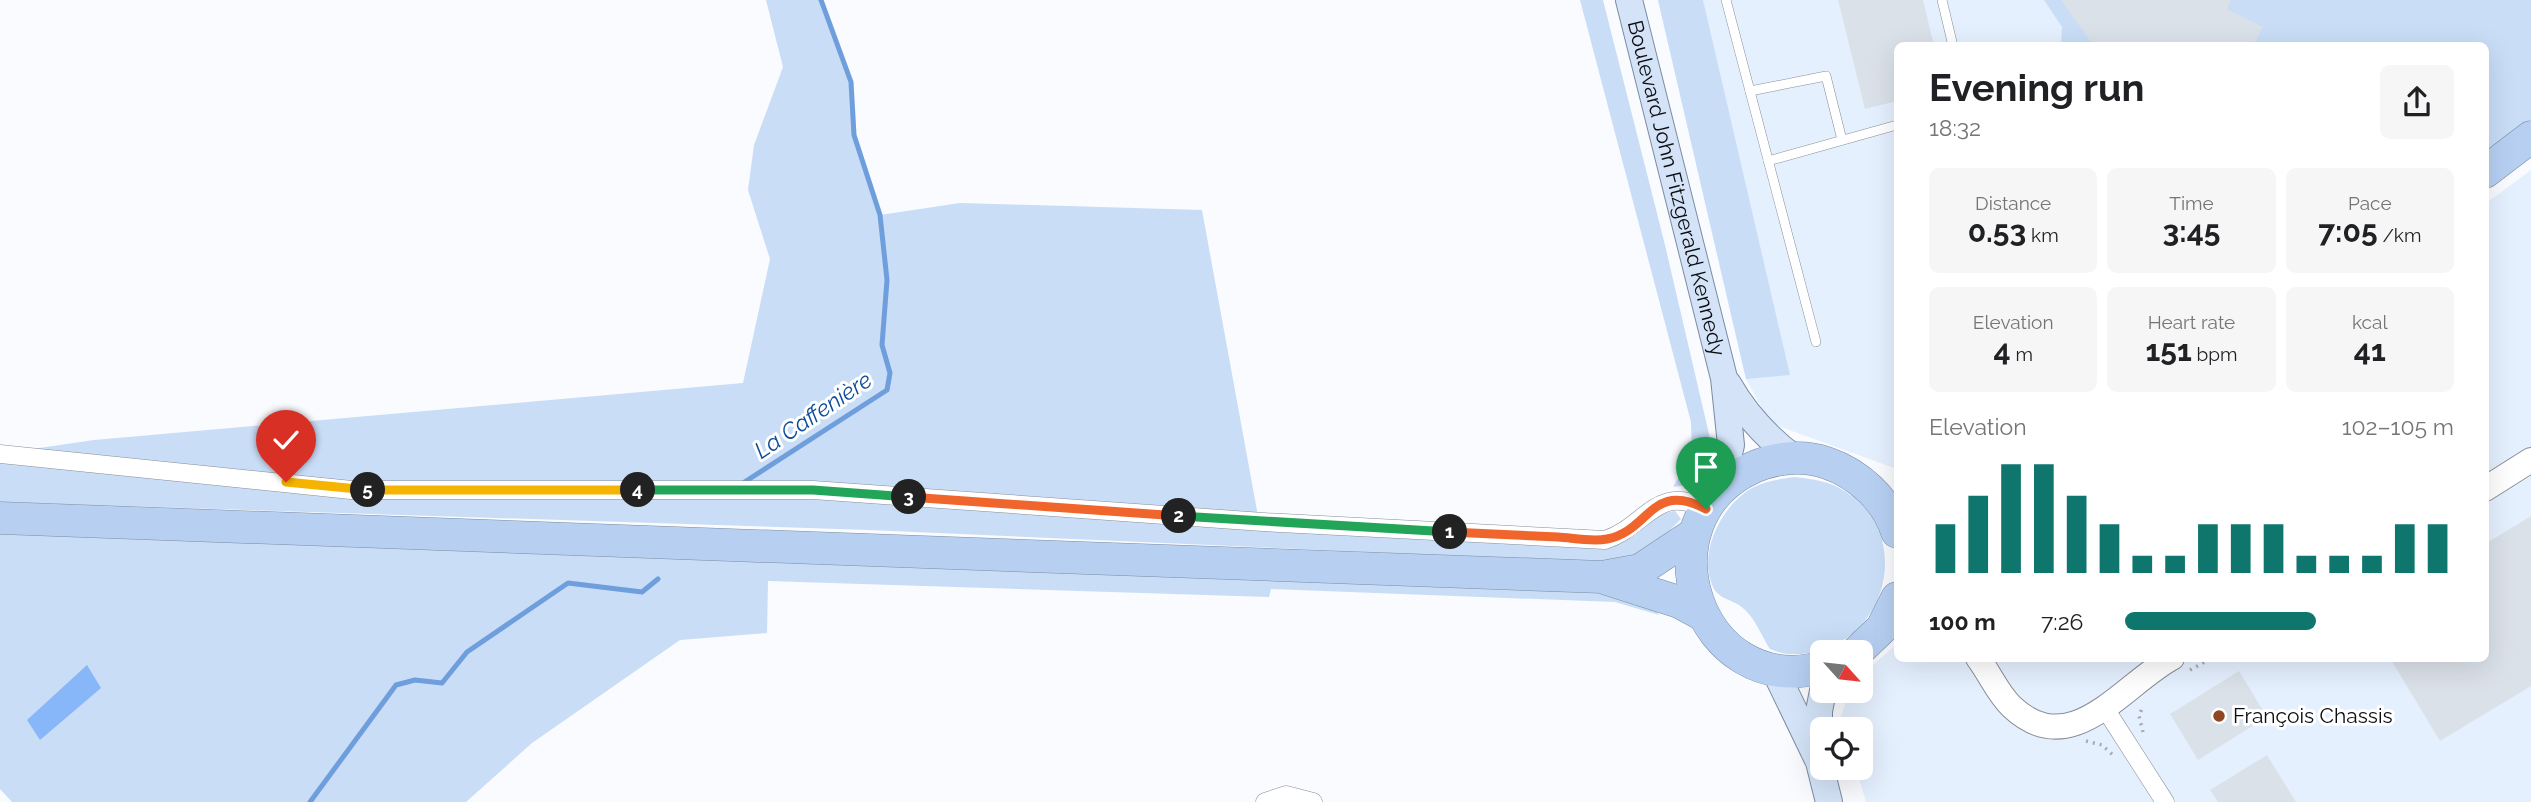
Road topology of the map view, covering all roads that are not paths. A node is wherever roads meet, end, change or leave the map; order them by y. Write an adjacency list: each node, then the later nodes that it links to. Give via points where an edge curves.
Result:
1 (1629, 0): 12 (main road, Boulevard John Fitzgerald Kennedy)
2 (1726, 0): 5 (lane)
3 (1942, 0): 4 (lane)
4 (1952, 42)
5 (1750, 91): 8 (lane, via 1826,76); 9 (lane)
6 (1894, 126): 8 (lane)
7 (2531, 137): 10 (highway)
8 (1842, 140): 9 (lane)
9 (1768, 161): 11 (lane)
10 (2489, 169)
11 (1816, 342)
12 (1724, 378): 14 (main road, Boulevard John Fitzgerald Kennedy, via 1742,409); 18 (main road, Boulevard John Fitzgerald Kennedy, via 1731,446)
13 (0, 454): 18 (street, via 351,490 813,490 1263,522 1605,540 1631,528 1668,499)
14 (1794, 458): 17 (highway, via 1836,467); 18 (highway, via 1762,464)
15 (2531, 460): 16 (street)
16 (2489, 486)
17 (1884, 490): 20 (highway, via 1885,507)
18 (1707, 510): 21 (highway, via 1640,570); 23 (highway, via 1690,566)
19 (0, 518): 21 (highway)
20 (1894, 526)
21 (1602, 577): 23 (highway, via 1679,602)
22 (1894, 611): 24 (highway)
23 (1703, 615): 27 (highway, via 1732,650)
24 (1871, 640)
25 (1981, 662): 29 (street, via 2012,707 2040,724 2070,724)
26 (2179, 665): 29 (street, via 2140,679)
27 (1773, 669): 28 (highway); 30 (main road)
28 (1810, 669)
29 (2106, 710): 35 (street)
30 (1810, 744)
31 (1824, 780): 34 (main road)
32 (1265, 802): 33 (street, via 1286,795)
33 (1313, 802)
34 (1829, 802)
35 (2165, 802)

